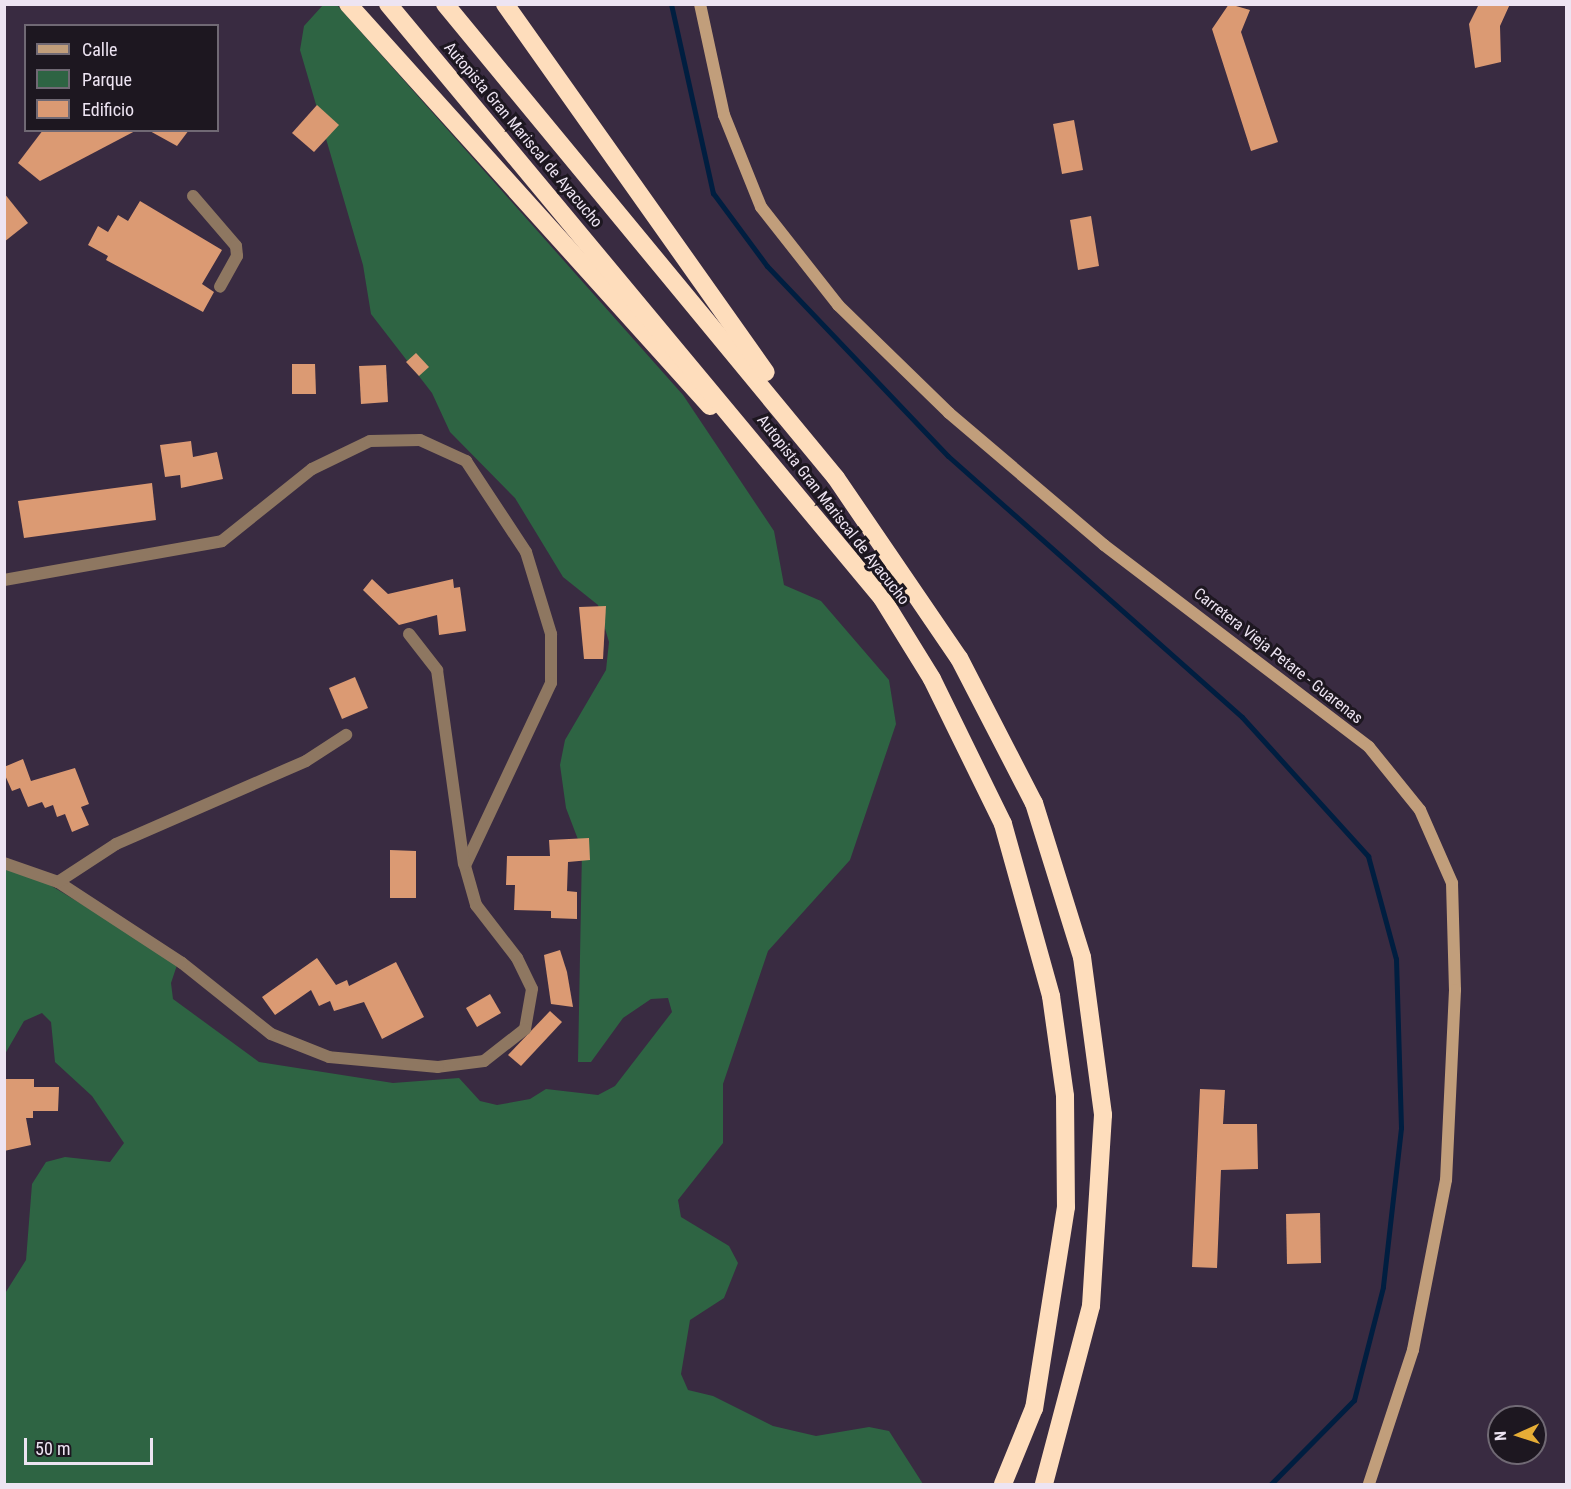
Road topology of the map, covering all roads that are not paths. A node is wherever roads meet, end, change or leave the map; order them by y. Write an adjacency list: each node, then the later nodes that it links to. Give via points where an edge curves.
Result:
1 (348, 4): 9 (highway, via 657,349)
2 (388, 4): 9 (highway, Autopista Gran Mariscal de Ayacucho)
3 (445, 4): 8 (highway, Autopista Gran Mariscal de Ayacucho)
4 (504, 4): 8 (highway, via 729,326 824,444)
5 (700, 4): 18 (main road, Carretera Vieja Petare - Guarenas, via 724,115 761,207 838,305 949,413 1104,545 1369,747 1420,810 1452,884 1455,990 1446,1180 1413,1350)
6 (193, 196): 7 (street, via 236,246 237,256)
7 (220, 287)
8 (836, 478): 17 (highway, Autopista Gran Mariscal de Ayacucho, via 958,658 1008,744 1057,866 1082,957 1103,1115 1101,1182 1091,1306)
9 (802, 499): 16 (highway, Autopista Gran Mariscal de Ayacucho, via 882,598 982,772 1023,888 1051,996 1065,1096 1066,1208 1034,1408)
10 (4, 580): 14 (street, via 222,541 312,470 370,441 420,440 466,461 526,552 551,644 551,683)
11 (409, 634): 14 (street, via 438,670)
12 (346, 735): 15 (street, via 306,761 116,844)
13 (4, 863): 15 (street)
14 (465, 866): 15 (street, via 476,904 517,957 532,988 525,1029 484,1061 438,1067 329,1057 271,1034 182,963)
15 (58, 882)
16 (1003, 1485)
17 (1044, 1485)
18 (1369, 1485)

